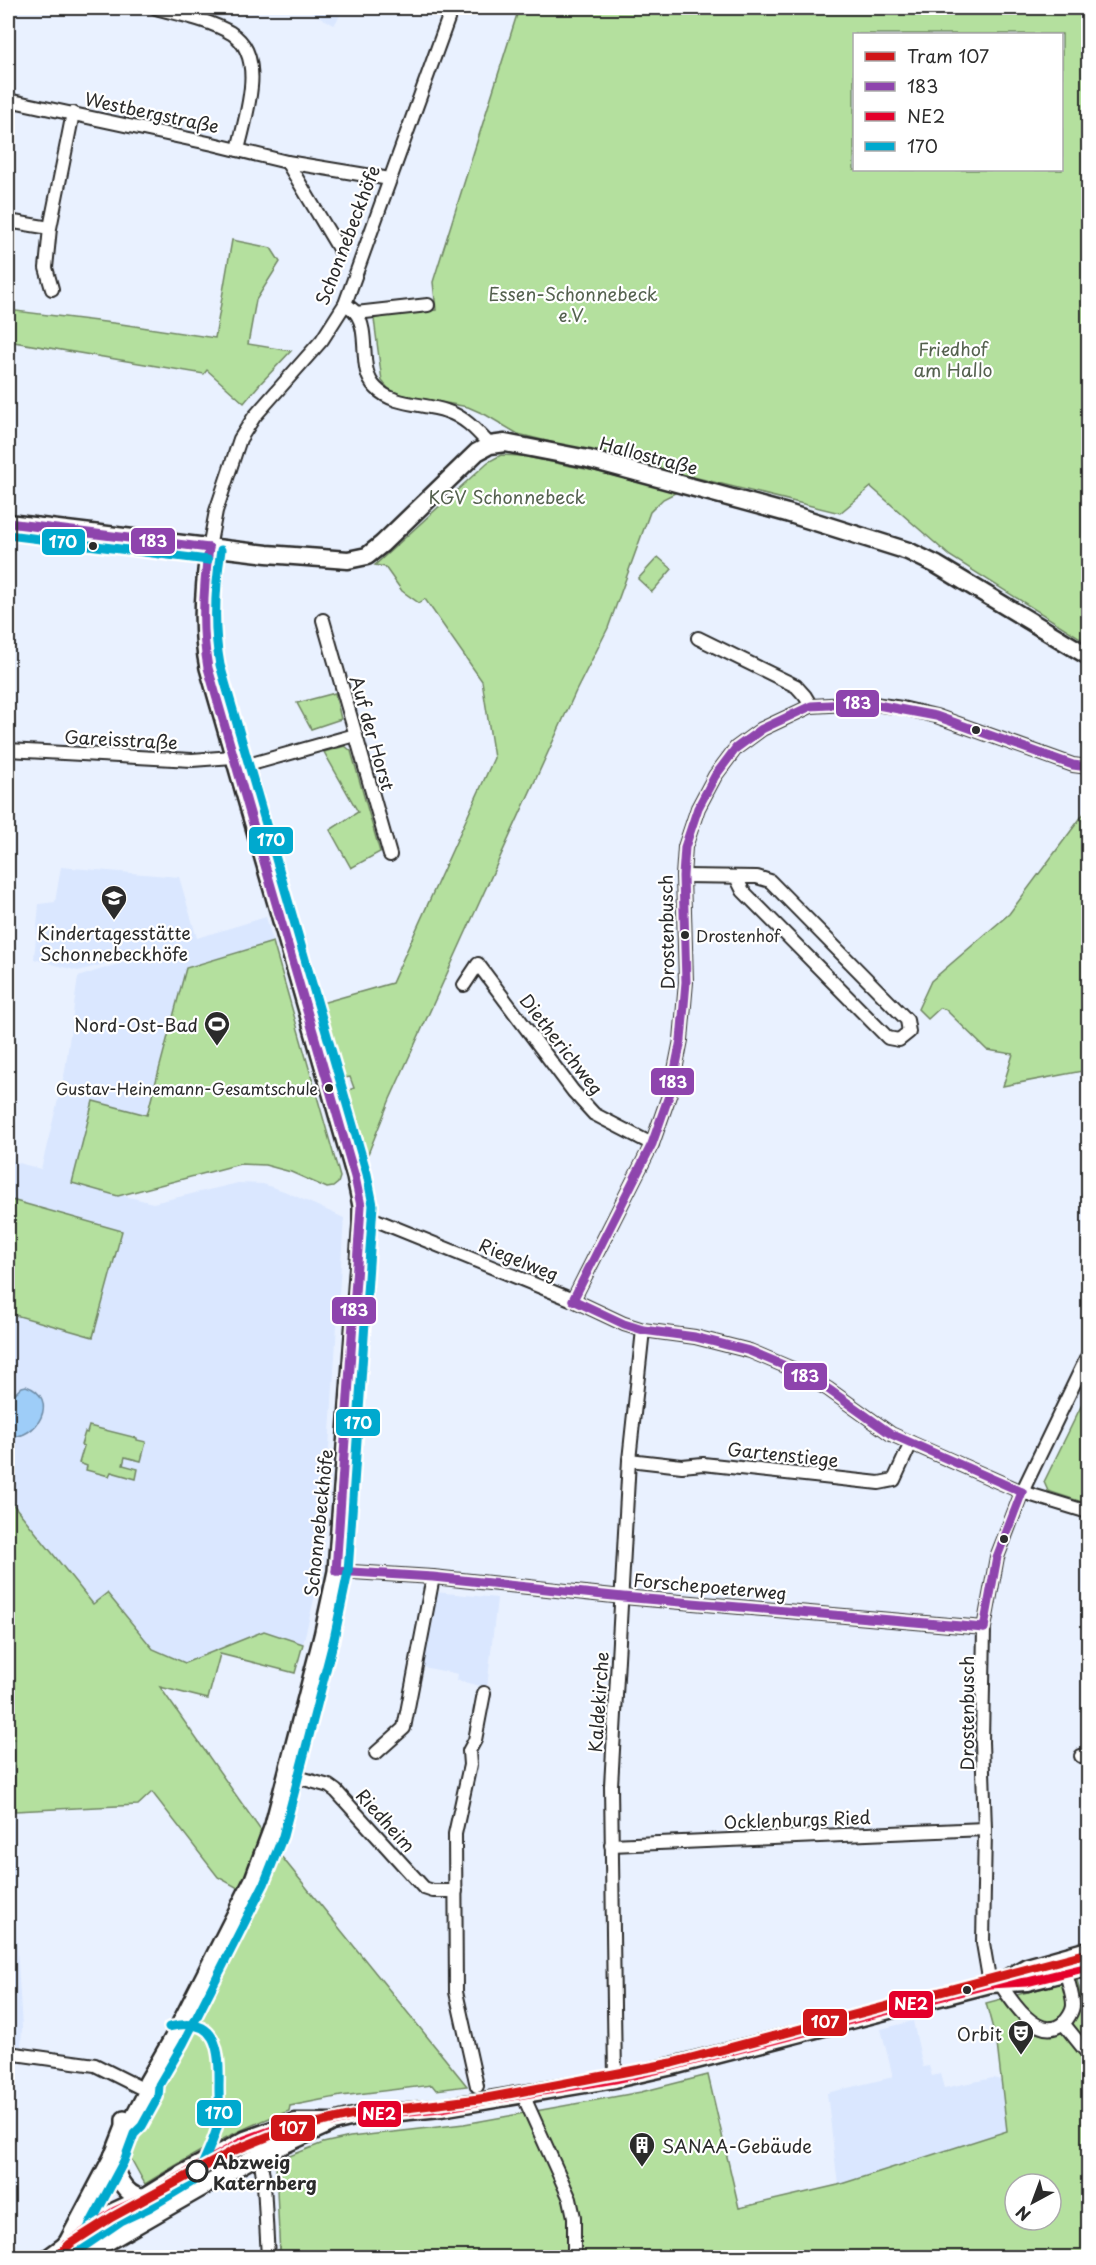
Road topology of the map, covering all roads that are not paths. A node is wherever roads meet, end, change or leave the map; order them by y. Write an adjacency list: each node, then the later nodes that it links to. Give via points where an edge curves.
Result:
1 (156, 8): 5 (street, via 233,34 247,50 250,91)
2 (452, 8): 7 (street, Schonnebeckhöfe)
3 (8, 100): 4 (street, Westbergstraße)
4 (74, 113): 5 (street, Westbergstraße); 9 (street)
5 (238, 150): 6 (street, Westbergstraße)
6 (287, 162): 7 (street, Westbergstraße); 10 (street)
7 (390, 178): 12 (street, Schonnebeckhöfe)
8 (8, 221): 9 (street)
9 (51, 228): 11 (street, via 46,268)
10 (339, 249)
11 (52, 289)
12 (345, 304): 14 (street); 17 (street, Schonnebeckhöfe, via 322,340 254,417 240,439 216,511)
13 (428, 305): 14 (street)
14 (356, 313): 15 (street, via 374,387 392,399 448,411 471,424)
15 (490, 445): 17 (main road, via 477,452 367,556 348,560); 20 (main road, Hallostraße, via 520,445 639,472 900,548 937,565)
16 (8, 523): 17 (main road)
17 (209, 548): 24 (street, Schonnebeckhöfe, via 203,646)
18 (323, 620): 22 (street, Auf der Horst)
19 (698, 638): 21 (street, via 796,686)
20 (1089, 656)
21 (811, 706): 25 (street, Drostenbusch, via 867,703 902,708); 27 (street, Drostenbusch, via 762,729 736,748 698,808 688,836)
22 (355, 735): 24 (street); 26 (street, Auf der Horst)
23 (8, 750): 24 (street, Gareisstraße)
24 (235, 762): 31 (street, Schonnebeckhöfe, via 356,1177)
25 (1089, 767)
26 (390, 855)
27 (683, 876): 28 (street); 30 (street, Drostenbusch, via 686,982 681,1040 671,1090)
28 (736, 877): 28 (street, via 743,891 888,1038 899,1040 909,1032 907,1020 770,881)
29 (464, 985): 30 (street, Dietherichweg, via 478,964 594,1114)
30 (652, 1144): 32 (street, Drostenbusch)
31 (362, 1214): 32 (street, Riegelweg); 39 (street, Schonnebeckhöfe)
32 (573, 1300): 33 (street, Riegelweg)
33 (643, 1330): 35 (street, Riegelweg, via 695,1337 750,1351 828,1389 891,1434); 36 (street, Kaldekirche)
34 (1089, 1355): 37 (street, Drostenbusch)
35 (911, 1443): 36 (street, Gartenstiege, via 894,1480 879,1483); 37 (street, Riegelweg)
36 (629, 1460): 41 (street, Kaldekirche)
37 (1022, 1492): 38 (street, Riegelweg); 42 (street, Drostenbusch, via 997,1557)
38 (1089, 1512)
39 (336, 1571): 40 (street, Forschepoeterweg); 45 (street, Schonnebeckhöfe)
40 (434, 1577): 41 (street, Forschepoeterweg); 44 (street, via 404,1728)
41 (623, 1597): 42 (street, Forschepoeterweg); 47 (street, Kaldekirche)
42 (984, 1628): 46 (street, Drostenbusch)
43 (484, 1693): 48 (street, via 476,1740 469,1751 470,1765 455,1834)
44 (376, 1753)
45 (286, 1774): 48 (street, Riedheim, via 336,1791 424,1888); 57 (street, Schonnebeckhöfe, via 261,1862 172,2039)
46 (985, 1829): 47 (street, Ocklenburgs Ried); 52 (street, Drostenbusch, via 983,1943)
47 (611, 1845): 56 (street, Kaldekirche)
48 (456, 1891): 58 (street, via 456,1992)
49 (1089, 1950): 52 (main road, via 1026,1967)
50 (1089, 1967): 51 (main road)
51 (1066, 1972): 52 (main road, via 1027,1982); 53 (street, via 1073,2006)
52 (995, 1983): 53 (street, via 1027,2020 1047,2029); 56 (main road)
53 (1064, 2024): 55 (street)
54 (8, 2053): 57 (street, via 95,2065)
55 (1089, 2054)
56 (615, 2079): 59 (main road)
57 (143, 2084): 63 (street, Schonnebeckhöfe, via 147,2091)
58 (477, 2086)
59 (523, 2095): 60 (main road); 69 (street, via 570,2199)
60 (333, 2121): 61 (main road, via 294,2122); 62 (main road)
61 (257, 2135): 62 (street); 64 (main road)
62 (261, 2154): 67 (main road); 68 (street)
63 (112, 2155): 64 (main road, via 126,2190); 65 (street, Schonnebeckhöfe)
64 (143, 2198): 65 (main road, via 116,2211)
65 (62, 2251): 66 (street)
66 (47, 2258)
67 (79, 2258)
68 (268, 2258)
69 (574, 2258)

